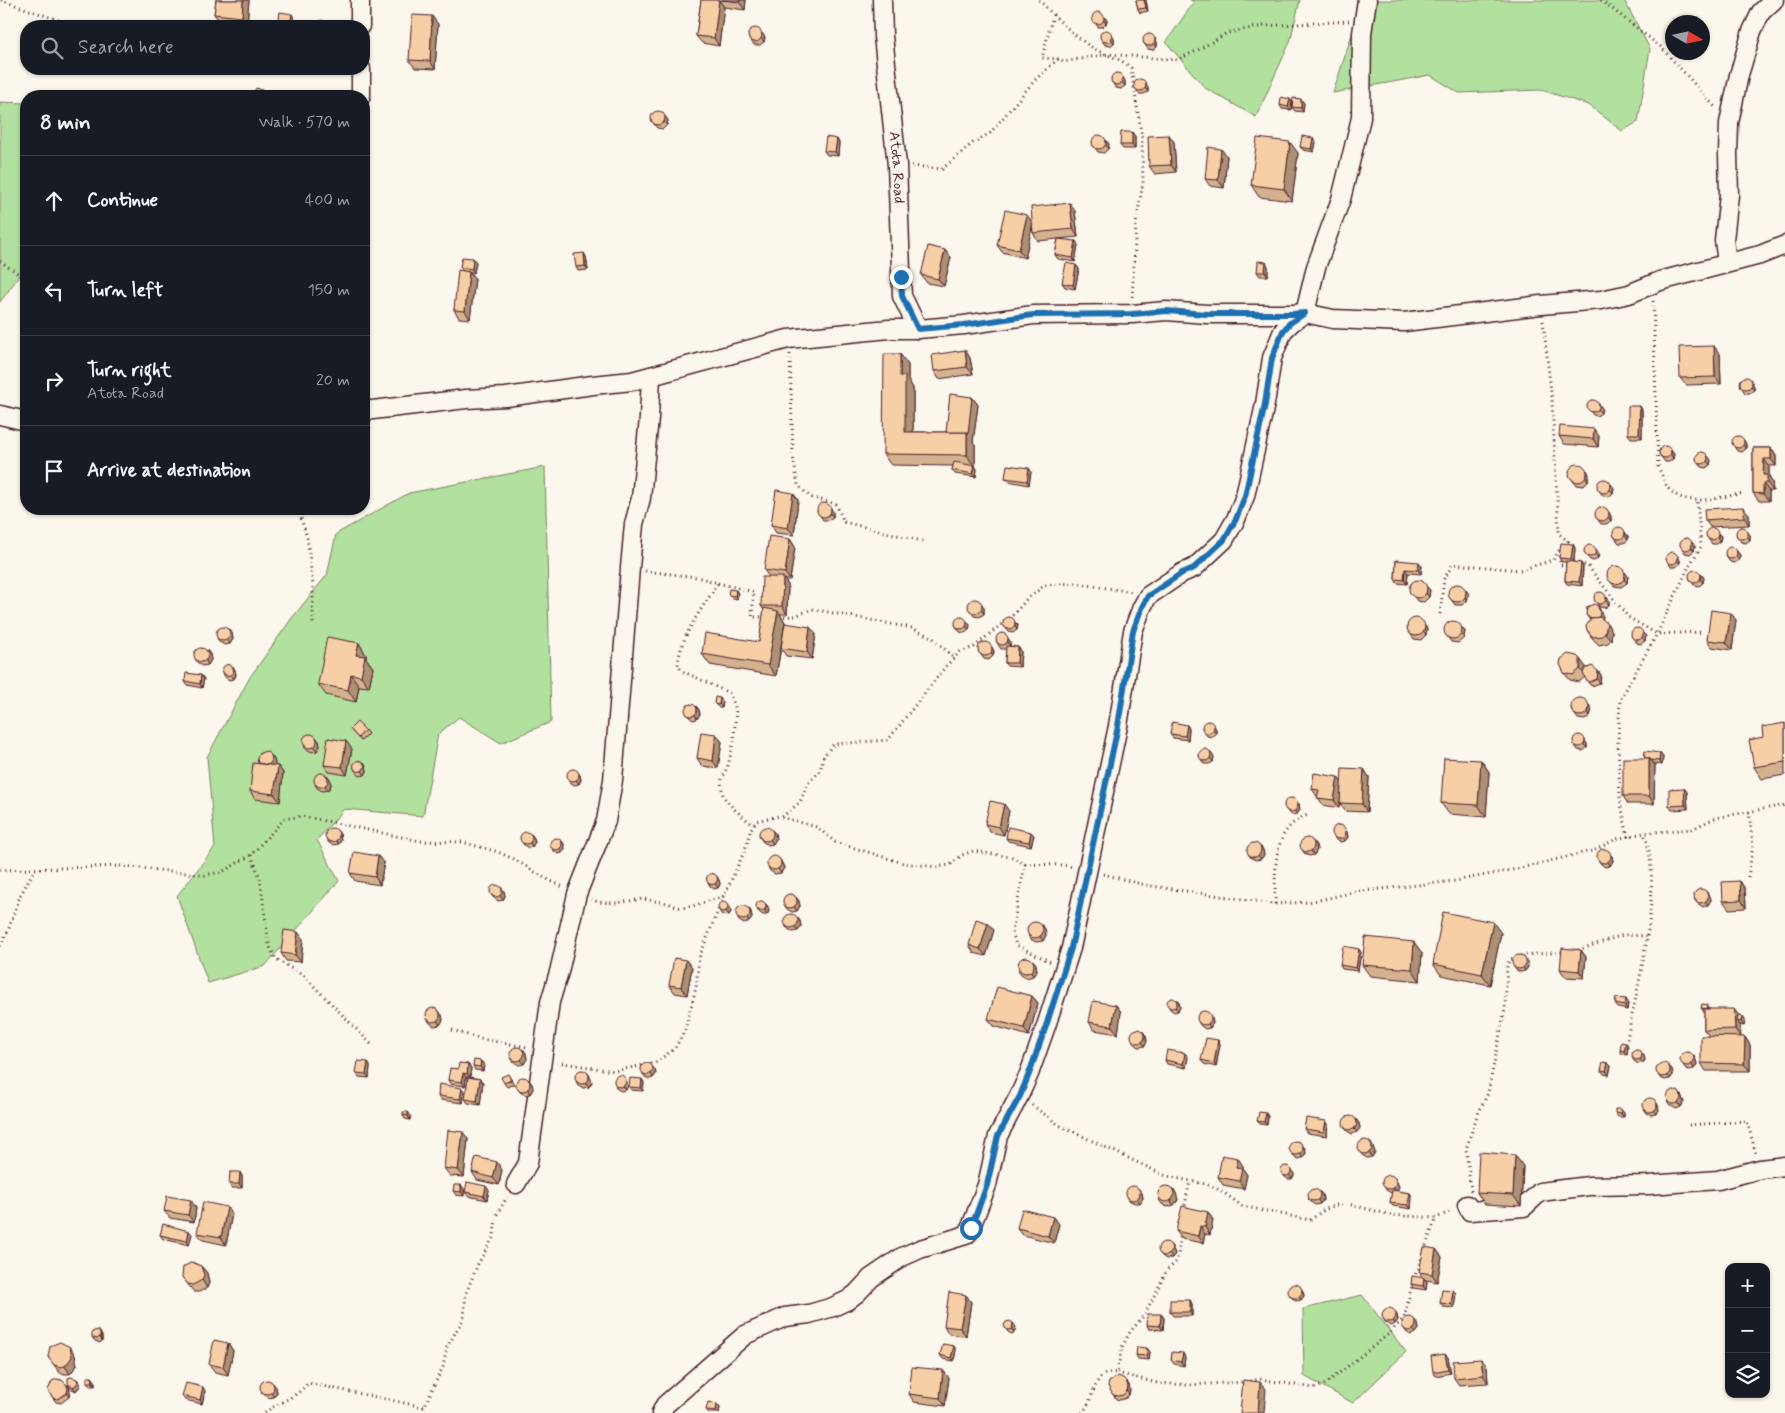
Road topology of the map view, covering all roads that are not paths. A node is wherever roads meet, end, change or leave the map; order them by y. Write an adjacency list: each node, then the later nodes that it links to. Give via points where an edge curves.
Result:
1 (360, 0): 5 (street)
2 (882, 0): 11 (street, Atota Road, via 898,165 902,296)
3 (1368, 0): 10 (street, via 1361,58 1362,118 1341,199 1316,267)
4 (1774, 0): 9 (street, via 1761,12 1752,31 1729,123 1729,195 1724,240)
5 (360, 20)
6 (361, 75): 7 (street)
7 (361, 90)
8 (1785, 246): 9 (street)
9 (1727, 263): 10 (street, via 1601,300 1404,322 1333,319)
10 (1305, 313): 11 (street, via 1166,311 1033,315); 19 (street, via 1283,331 1272,358 1245,496 1236,519 1224,540 1194,568 1148,596 1133,631 1118,726 1071,948 1020,1096 998,1136 984,1193 971,1228 966,1236 920,1248 902,1257 876,1274 848,1300 809,1314 785,1317 745,1335 665,1405)
11 (918, 329): 12 (street, via 788,339)
12 (651, 376): 13 (street, via 506,398); 17 (street, via 641,498 634,524 613,780 606,821 577,894 550,1002 528,1163)
13 (370, 409)
14 (0, 415): 15 (street)
15 (20, 420)
16 (1785, 1166): 18 (street, via 1718,1180 1540,1192 1524,1207 1470,1211)
17 (516, 1184)
18 (1467, 1206)
19 (661, 1413)

